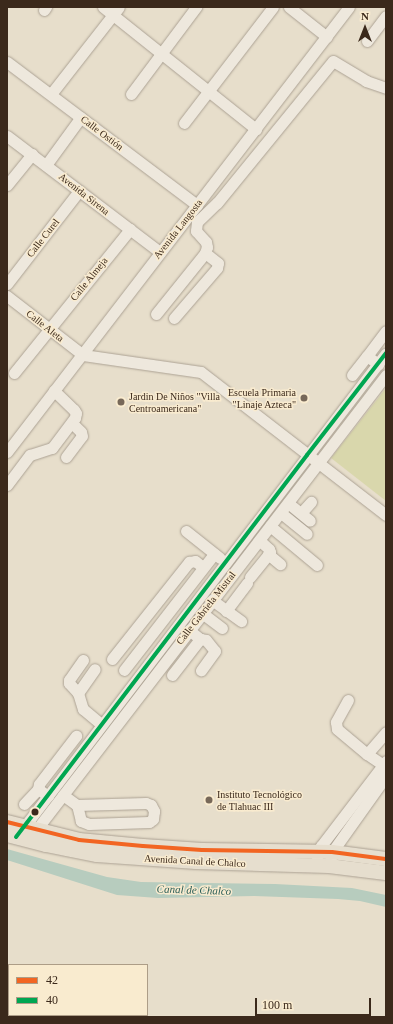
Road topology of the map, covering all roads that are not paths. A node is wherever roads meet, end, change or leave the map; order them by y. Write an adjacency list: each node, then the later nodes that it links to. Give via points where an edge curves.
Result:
1 (103, 7): 6 (street)
2 (196, 7): 10 (street)
3 (273, 7): 13 (street)
4 (289, 7): 8 (street)
5 (349, 7): 8 (street, Avenida Langosta)
6 (116, 11): 10 (street); 14 (street)
7 (386, 16): 9 (street)
8 (327, 37): 18 (street, Avenida Langosta)
9 (367, 41)
10 (161, 53): 13 (street); 15 (street)
11 (7, 62): 14 (street, Calle Ostión)
12 (386, 88): 27 (street, via 366,81 333,61 217,203 197,222 196,231 206,242)
13 (208, 91): 17 (street); 18 (street)
14 (51, 94): 16 (street, Calle Ostión)
15 (131, 94)
16 (81, 117): 21 (street); 24 (street, Calle Ostión)
17 (184, 123)
18 (256, 129): 24 (street, Avenida Langosta)
19 (7, 136): 20 (street, Avenida Sirena)
20 (32, 154): 21 (street, Avenida Sirena); 22 (street)
21 (46, 165): 23 (street, Avenida Sirena)
22 (7, 185)
23 (80, 191): 25 (street, Avenida Sirena); 29 (street, Calle Curel)
24 (197, 205): 26 (street, Avenida Langosta)
25 (130, 229): 26 (street, Avenida Sirena); 34 (street, Calle Almeja)
26 (160, 252): 37 (street, Avenida Langosta)
27 (205, 253): 28 (street); 30 (street, via 218,265)
28 (181, 283): 30 (street); 32 (street)
29 (7, 284)
30 (196, 293): 33 (street)
31 (7, 296): 34 (street, Calle Aleta)
32 (156, 314)
33 (174, 318)
34 (48, 329): 37 (street, Calle Aleta); 40 (street, Calle Almeja)
35 (386, 331): 38 (street)
36 (386, 353): 39 (street, Calle Gabriela Mistral)
37 (83, 355): 43 (street, Avenida Langosta); 46 (street, via 201,372)
38 (367, 356): 39 (street); 41 (street)
39 (378, 364): 46 (street, Calle Gabriela Mistral)
40 (14, 373)
41 (352, 375)
42 (386, 375): 48 (street, Calle Gabriela Mistral)
43 (54, 391): 44 (street, via 76,413); 45 (street, Avenida Langosta)
44 (72, 422): 47 (street, via 82,436); 49 (street, via 52,448 30,455)
45 (7, 452)
46 (307, 455): 48 (street); 62 (street, Calle Gabriela Mistral)
47 (66, 457)
48 (319, 464): 51 (street, Calle Gabriela Mistral); 54 (street)
49 (7, 485)
50 (311, 502): 53 (street)
51 (288, 503): 52 (street, Calle Gabriela Mistral); 53 (street)
52 (281, 513): 56 (street, Calle Gabriela Mistral); 58 (street)
53 (301, 513): 55 (street)
54 (386, 515)
55 (310, 521)
56 (270, 526): 59 (street, Calle Gabriela Mistral); 64 (street)
57 (186, 531): 60 (street)
58 (308, 534)
59 (259, 540): 61 (street, via 269,549); 68 (street, Calle Gabriela Mistral)
60 (214, 554): 62 (street); 65 (street)
61 (268, 554): 63 (street); 70 (street)
62 (226, 562): 69 (street, Calle Gabriela Mistral)
63 (280, 564)
64 (317, 565)
65 (203, 567): 66 (street, via 195,561 189,562); 67 (street)
66 (167, 589): 67 (street); 75 (street)
67 (178, 598): 69 (street); 77 (street)
68 (212, 600): 70 (street); 71 (street, Calle Gabriela Mistral)
69 (191, 608): 79 (street, Calle Gabriela Mistral)
70 (226, 611): 72 (street)
71 (202, 613): 73 (street); 74 (street, Calle Gabriela Mistral)
72 (241, 621)
73 (222, 628)
74 (189, 630): 76 (street); 81 (street, Calle Gabriela Mistral)
75 (129, 638): 77 (street); 78 (street)
76 (200, 639): 84 (street, via 206,640 215,651); 85 (street)
77 (140, 650): 79 (street); 83 (street)
78 (112, 659)
79 (151, 659): 81 (street); 88 (street, Calle Gabriela Mistral)
80 (83, 660): 86 (street, via 69,680 69,684)
81 (161, 667): 95 (street, Calle Gabriela Mistral)
82 (95, 669): 86 (street)
83 (124, 670)
84 (201, 670)
85 (172, 675)
86 (78, 693): 88 (street, via 83,709)
87 (348, 700): 91 (street, via 336,722 336,729)
88 (101, 724): 96 (street, Calle Gabriela Mistral)
89 (386, 732): 91 (street)
90 (76, 736): 94 (street, via 39,784)
91 (367, 754): 92 (street)
92 (385, 764): 103 (street)
93 (386, 776): 101 (street)
94 (38, 789): 96 (street); 97 (street)
95 (63, 795): 98 (street); 100 (street, Calle Gabriela Mistral)
96 (48, 796): 100 (street, Calle Gabriela Mistral)
97 (24, 804)
98 (77, 805): 98 (street, via 146,802 154,811 153,819 149,822 89,824 81,821)
99 (7, 822): 100 (main road, Avenida Canal de Chalco)
100 (22, 834): 103 (main road, Avenida Canal de Chalco)
101 (332, 852): 102 (main road, Avenida Canal de Chalco); 103 (main road, Avenida Canal de Chalco)
102 (386, 860)
103 (321, 861): 104 (main road, Avenida Canal de Chalco)
104 (386, 873)

